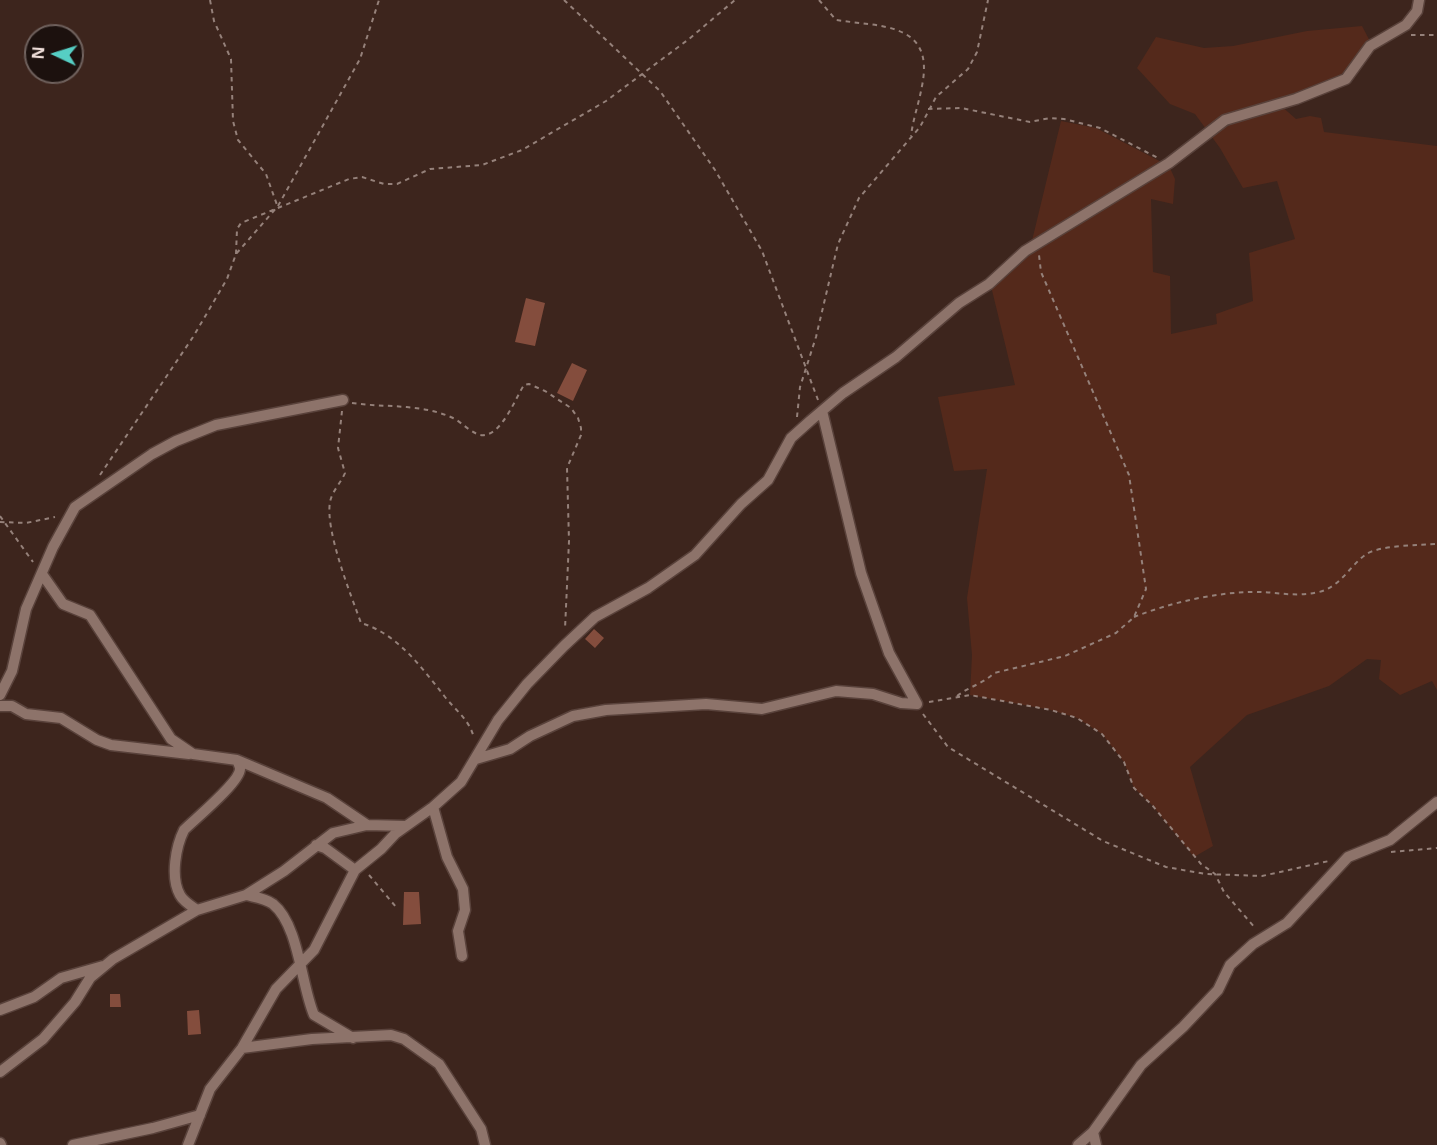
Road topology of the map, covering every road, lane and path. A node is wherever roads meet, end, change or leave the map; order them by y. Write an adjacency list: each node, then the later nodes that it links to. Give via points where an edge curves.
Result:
1 (210, 0): 14 (path, via 214,21 231,58 233,121 238,140 266,174)
2 (379, 0): 14 (path, via 360,59)
3 (564, 0): 10 (path)
4 (735, 0): 10 (path)
5 (819, 0): 12 (path, via 836,20 898,29 916,41 925,68)
6 (988, 0): 11 (path, via 977,52 968,69)
7 (1419, 0): 8 (street, via 1406,25)
8 (1390, 34): 9 (path); 13 (street, via 1370,46 1346,79 1225,120)
9 (1437, 35)
10 (643, 73): 14 (path, via 606,101 522,150 482,165 439,167 397,184 362,177 349,179); 17 (path, via 715,170 762,251)
11 (928, 109): 12 (path); 13 (path, via 961,108 1030,122 1064,119 1100,128)
12 (911, 136): 17 (path, via 859,198 838,244)
13 (1169, 163): 15 (street)
14 (278, 206): 16 (path); 16 (path, via 241,223)
15 (1037, 244): 19 (street); 27 (path, via 1041,272 1129,475 1146,589)
16 (236, 254): 21 (path, via 193,337)
17 (806, 366): 19 (path); 20 (path)
18 (343, 400): 22 (street, via 216,425 152,454); 28 (path, via 406,405 452,417 477,435 484,435 501,423 524,385 545,391 571,408 578,418 581,435 567,468 569,541); 33 (path, via 338,448 345,473 330,502 330,515 343,574 361,623 383,632 415,660 466,719)
19 (822, 411): 28 (street, via 791,438 768,480 695,555 648,588 595,617); 31 (street, via 861,573 889,653)
20 (797, 418)
21 (96, 480)
22 (75, 507): 24 (path, via 42,521); 26 (street)
23 (0, 516): 24 (path)
24 (2, 522): 26 (path)
25 (1437, 544): 27 (path, via 1366,554 1341,580 1322,591 1297,597 1274,591 1248,592 1162,606)
26 (42, 574): 29 (street, via 26,609 12,671); 34 (street, via 63,604 90,615 168,735)
27 (1134, 617): 30 (path, via 1116,633 1065,656 994,673)
28 (564, 646): 35 (street, via 498,720)
29 (0, 696)
30 (957, 696): 31 (path); 44 (path, via 1051,710 1077,718 1102,734 1124,762 1134,788 1201,864)
31 (917, 704): 35 (street, via 837,691 762,709 706,704 606,710 573,716 510,750); 44 (path, via 948,747 1103,842 1166,867)
32 (0, 706): 34 (street, via 61,718 111,744)
33 (474, 739)
34 (193, 754): 36 (street)
35 (476, 759): 38 (street, via 461,782)
36 (237, 760): 39 (street, via 327,798); 47 (street, via 238,777 184,830 179,844 176,879 180,897)
37 (1437, 802): 42 (street, via 1389,840)
38 (433, 807): 40 (street); 49 (street, via 447,857 463,890 465,910 458,931)
39 (367, 825): 40 (street); 41 (street, via 333,833)
40 (406, 826): 43 (street)
41 (316, 845): 43 (street); 45 (street)
42 (1348, 857): 44 (path, via 1262,876); 48 (street, via 1287,923)
43 (355, 870): 46 (path, via 377,882); 50 (street, via 314,950)
44 (1215, 874): 48 (path, via 1242,916)
45 (246, 895): 47 (street); 50 (street, via 268,902 280,912 296,945)
46 (396, 907)
47 (197, 910): 51 (street)
48 (1264, 938): 57 (street, via 1230,965 1218,990 1142,1065)
49 (462, 956)
50 (299, 963): 53 (street, via 314,1015); 54 (street, via 276,989)
51 (108, 965): 52 (street, via 61,978 33,997); 55 (street, via 90,978 43,1039)
52 (0, 1010)
53 (353, 1038): 54 (street); 60 (street, via 391,1035 404,1039 439,1064 481,1129)
54 (242, 1048): 56 (street, via 210,1089)
55 (0, 1072)
56 (200, 1115): 58 (street); 59 (street)
57 (1093, 1132): 61 (street); 62 (street)
58 (73, 1145)
59 (188, 1145)
60 (484, 1145)
61 (1078, 1145)
62 (1096, 1145)

